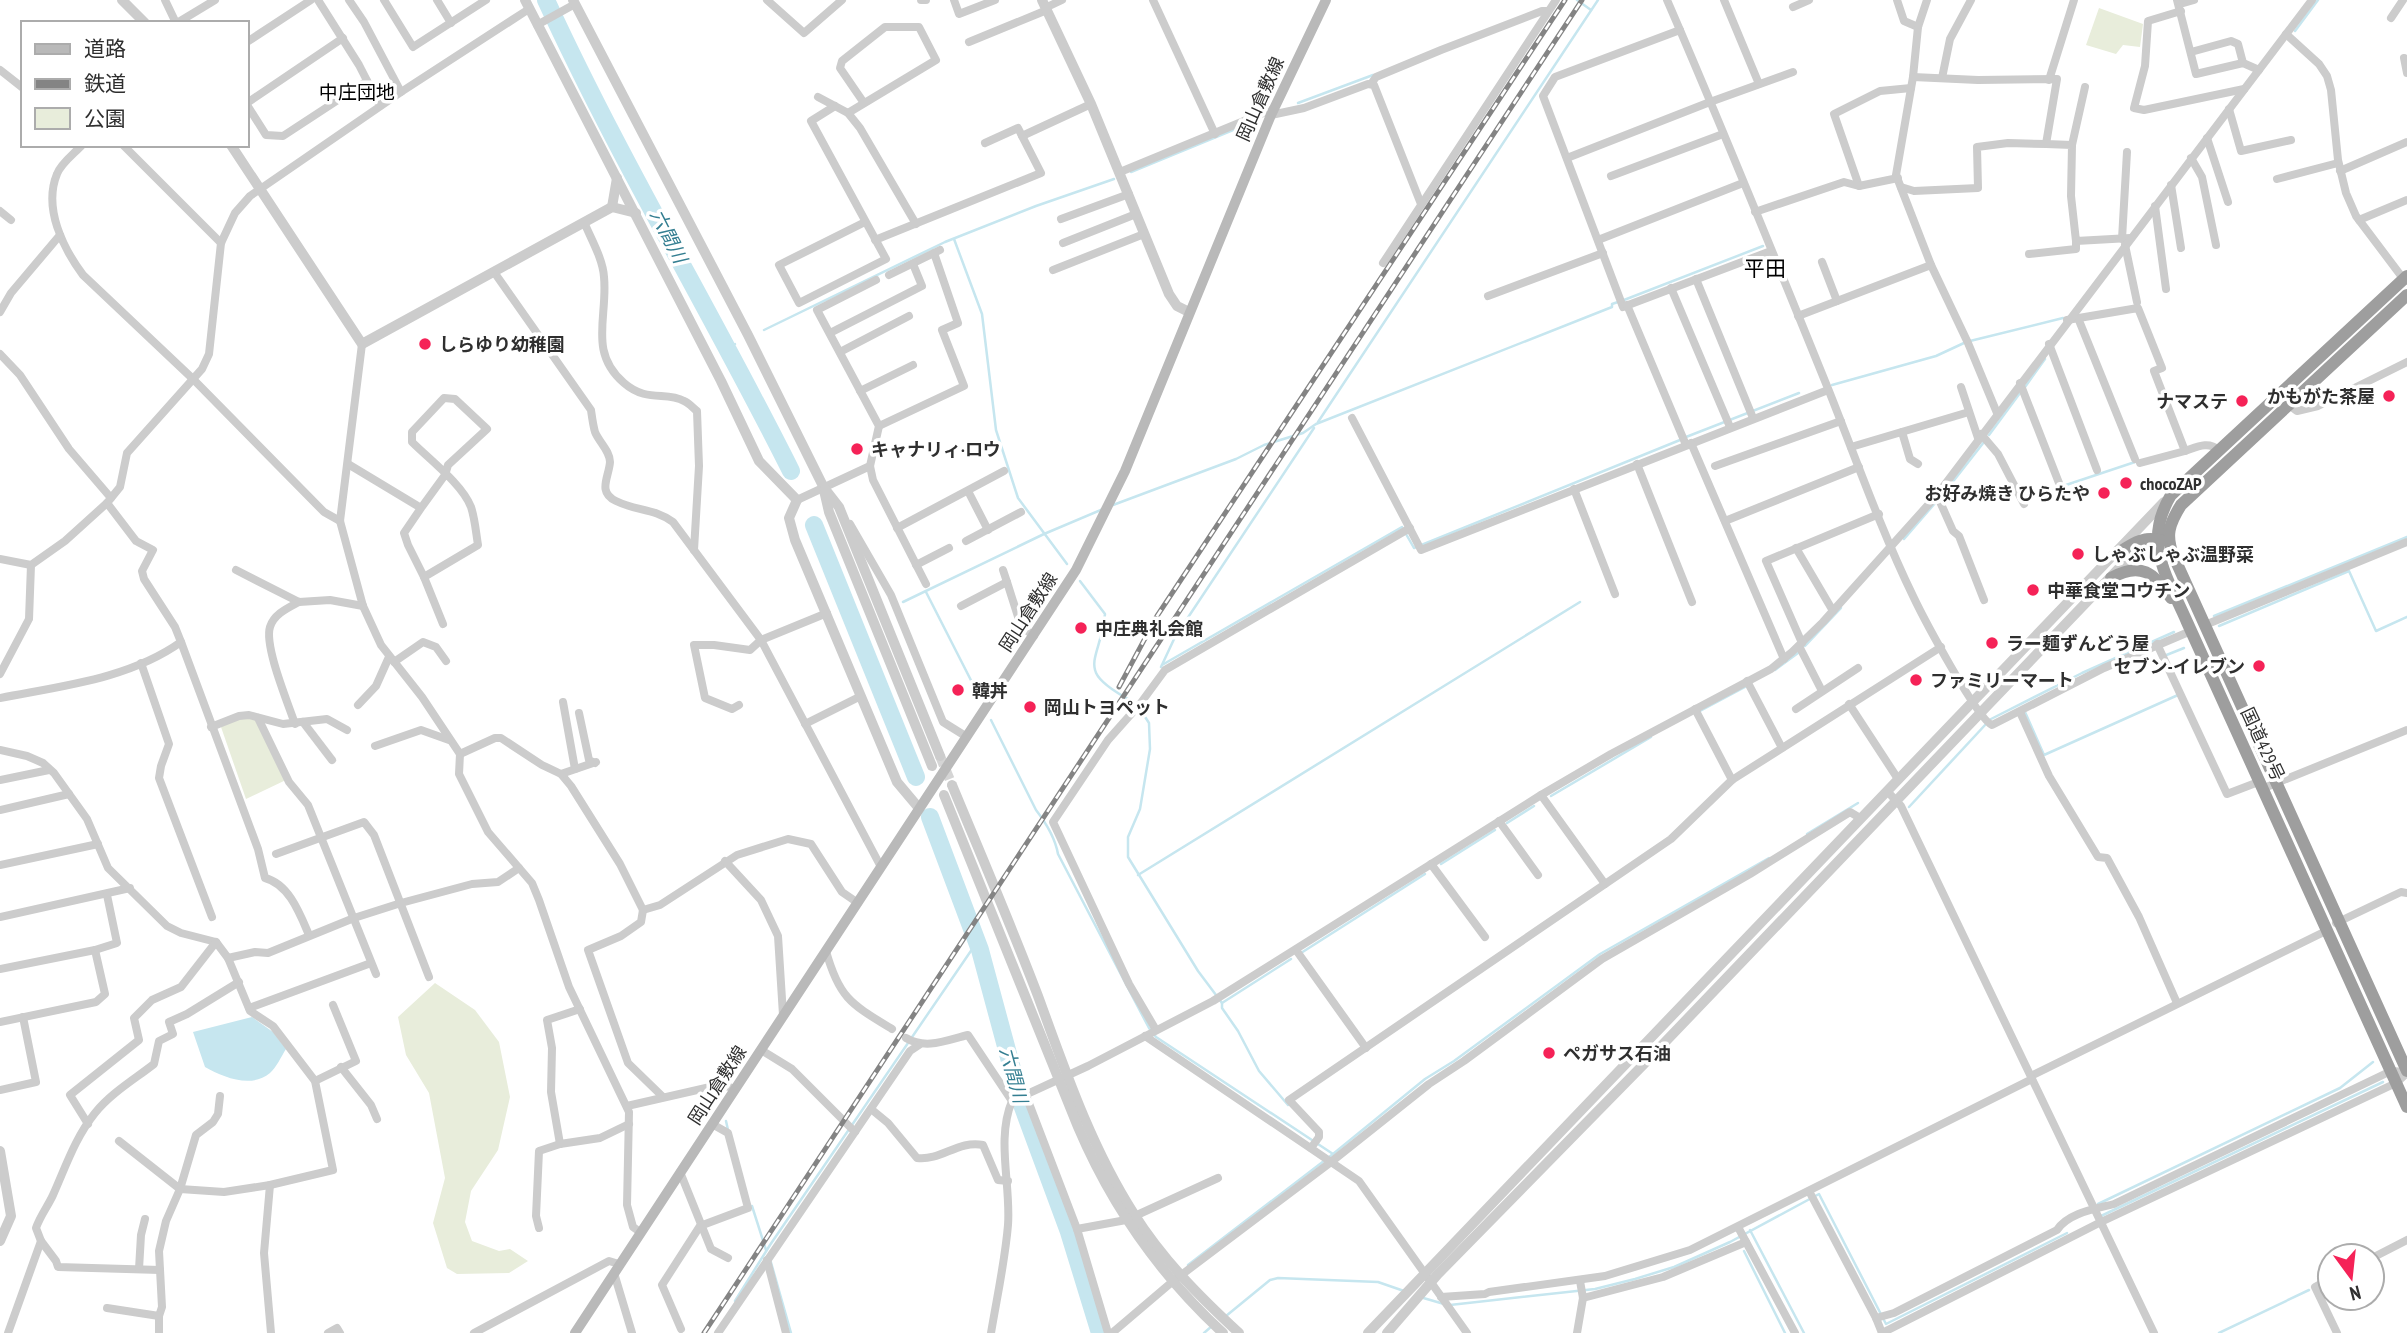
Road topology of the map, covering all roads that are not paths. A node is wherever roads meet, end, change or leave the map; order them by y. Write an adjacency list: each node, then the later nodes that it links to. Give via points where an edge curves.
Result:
1 (122, 0): 35 (street)
2 (165, 0): 36 (street)
3 (214, 0): 37 (street)
4 (311, 0): 44 (street)
5 (318, 0): 43 (street)
6 (349, 0): 63 (street)
7 (384, 0): 39 (street, via 413,47)
8 (437, 0): 39 (street)
9 (486, 0): 39 (street)
10 (767, 0): 11 (street, via 804,33)
11 (842, 0)
12 (954, 0): 13 (street, via 959,14)
13 (995, 0)
14 (1062, 0): 31 (street)
15 (1153, 0): 75 (street)
16 (1326, 0): 73 (main road, 岡山倉敷線)
17 (1556, 0): 33 (street)
18 (1667, 0): 41 (street)
19 (1724, 0): 58 (street)
20 (1809, 0): 32 (street)
21 (1897, 0): 40 (street, via 1904,21)
22 (1927, 0): 40 (street)
23 (1972, 0): 54 (street, via 1950,39)
24 (2074, 0): 55 (street)
25 (2194, 0): 30 (street)
26 (2312, 0): 42 (street)
27 (2403, 0): 34 (street)
28 (574, 2): 38 (street); 188 (street)
29 (527, 5): 38 (street); 63 (street)
30 (2179, 5): 46 (street); 62 (street, via 2148,21 2145,66 2134,108 2144,110)
31 (1045, 6): 45 (street); 68 (street)
32 (1793, 7)
33 (1548, 11): 57 (street, via 1441,50 1376,77); 103 (street)
34 (2391, 18)
35 (143, 21)
36 (176, 21)
37 (180, 21)
38 (541, 22): 93 (street)
39 (451, 23)
40 (1918, 27): 53 (street)
41 (1680, 30): 65 (street); 88 (street, via 1555,77 1543,96)
42 (2286, 34): 49 (street); 90 (street, via 2327,76)
43 (343, 38): 56 (street); 66 (street)
44 (248, 41)
45 (969, 42)
46 (2191, 52): 48 (street, via 2231,41 2238,44); 48 (street, via 2196,74)
47 (2404, 58): 52 (street)
48 (2243, 63): 49 (street)
49 (2259, 70): 62 (street)
50 (0, 71): 59 (street)
51 (1793, 72): 58 (street)
52 (2407, 73)
53 (1913, 77): 54 (street); 61 (street)
54 (1942, 78): 55 (street)
55 (2049, 79): 82 (street, via 2057,79)
56 (367, 81): 69 (street, via 283,135 266,135); 70 (street)
57 (1371, 84): 73 (street, via 1304,108); 103 (street)
58 (1759, 84): 65 (street)
59 (21, 87)
60 (2085, 87): 83 (street)
61 (1911, 88): 96 (street, via 1896,175); 98 (street, via 1880,91 1834,114)
62 (2244, 89): 72 (street)
63 (401, 92): 70 (street)
64 (818, 97): 71 (street)
65 (1710, 102): 76 (street); 88 (street)
66 (248, 103)
67 (864, 103): 67 (street, via 936,60 919,27 886,27 842,61 840,68); 74 (street)
68 (1091, 104): 77 (street); 91 (street)
69 (248, 106)
70 (380, 106): 99 (street)
71 (835, 106): 74 (street); 114 (street, via 811,121)
72 (2229, 109): 78 (street); 79 (street, via 2241,151)
73 (1272, 112): 75 (street); 147 (main road, 岡山倉敷線)
74 (848, 113): 115 (street)
75 (1215, 134): 91 (street)
76 (1723, 134): 92 (street); 95 (street)
77 (1021, 136): 81 (street, via 1018,128); 115 (street, via 1041,173)
78 (2207, 138): 89 (street); 102 (street)
79 (2291, 140)
80 (2407, 142): 90 (street)
81 (985, 144)
82 (2046, 144): 83 (street); 96 (street, via 1977,148 1978,188 1914,191)
83 (2072, 145): 120 (street)
84 (80, 147): 117 (street, via 57,172 54,215)
85 (125, 147): 122 (street)
86 (232, 147): 99 (street)
87 (2127, 152): 121 (street)
88 (1567, 158): 119 (street)
89 (2191, 158): 97 (street); 124 (street, via 2202,177)
90 (2339, 167): 94 (street); 112 (street)
91 (1120, 172): 100 (street)
92 (1611, 176)
93 (617, 178): 105 (street); 108 (street)
94 (2277, 179)
95 (1743, 183): 107 (street); 119 (street)
96 (1899, 183): 98 (street); 132 (street)
97 (2171, 185): 104 (street); 125 (street)
98 (1859, 186): 107 (street, via 1844,182)
99 (260, 189): 122 (street, via 234,213); 153 (street)
100 (1129, 194): 109 (street); 110 (street)
101 (2407, 200): 112 (street)
102 (2228, 202)
103 (1421, 204): 129 (street)
104 (2155, 206): 121 (street); 140 (street)
105 (612, 208): 108 (street); 113 (street)
106 (0, 211): 111 (street)
107 (1755, 212): 126 (street)
108 (636, 214): 193 (street, via 759,461)
109 (1136, 215): 116 (street); 123 (street)
110 (1061, 219)
111 (11, 220)
112 (2359, 220): 137 (street)
113 (584, 222): 134 (street); 211 (street, via 604,274 601,335 610,366 624,383 645,396 683,400 697,411)
114 (865, 222): 118 (street); 118 (street, via 779,265 799,303 886,259)
115 (916, 224): 118 (street)
116 (1144, 234): 133 (street); 147 (street, via 1169,294 1177,306)
117 (60, 235): 146 (street); 159 (street, via 83,275)
118 (874, 240)
119 (1598, 240): 127 (street)
120 (2076, 241): 121 (street); 128 (street, via 2076,249)
121 (2126, 241): 144 (street); 151 (street)
122 (221, 243): 159 (street, via 209,354)
123 (1063, 243)
124 (2216, 245)
125 (2181, 248)
126 (1771, 250): 136 (street); 149 (street)
127 (1603, 253): 142 (street); 145 (street)
128 (2029, 254)
129 (1383, 262)
130 (1822, 262): 143 (street)
131 (913, 264): 135 (street); 152 (street, via 922,286); 171 (street, via 937,252 958,323 942,330 964,386)
132 (1931, 265): 143 (street); 166 (street)
133 (1053, 270)
134 (494, 272): 153 (street); 211 (street, via 591,410 596,435 610,461 605,485 608,496 661,513)
135 (889, 275)
136 (1696, 279): 139 (street); 167 (street)
137 (2406, 279): 176 (highway)
138 (876, 280): 152 (street, via 817,310)
139 (1671, 288): 145 (street); 170 (street)
140 (2166, 289)
141 (2407, 295): 164 (highway)
142 (1488, 296)
143 (1837, 302): 149 (street)
144 (2137, 302)
145 (1623, 303): 174 (street)
146 (0, 312)
147 (1189, 312): 233 (main road, 岡山倉敷線, via 1103,518)
148 (909, 316): 155 (street)
149 (1798, 316): 162 (street)
150 (2078, 318): 151 (street); 177 (street, via 2137,461); 177 (street, via 2138,308 2162,368 2154,371)
151 (2067, 320): 154 (street)
152 (830, 333): 155 (street)
153 (362, 344): 178 (street)
154 (2049, 344): 160 (street); 184 (street)
155 (840, 352): 163 (street)
156 (0, 354): 194 (street, via 20,375)
157 (2407, 362): 164 (street, via 2318,406 2297,411)
158 (913, 365): 163 (street)
159 (193, 379): 194 (street, via 127,453 120,487); 200 (street, via 324,512)
160 (2020, 383): 166 (street); 187 (street)
161 (1961, 387): 165 (street)
162 (1828, 390): 167 (street); 169 (street)
163 (860, 391): 171 (street)
164 (2288, 405): 205 (highway, via 2181,506)
165 (1969, 412): 172 (street); 173 (street)
166 (1997, 413): 173 (street)
167 (1752, 414): 170 (street)
168 (1352, 418): 204 (street)
169 (1840, 421): 175 (street); 182 (street)
170 (1728, 423): 174 (street)
171 (879, 426): 181 (street)
172 (1902, 432): 175 (street); 180 (street, via 1910,459)
173 (1980, 436): 191 (street); 195 (street, via 1998,454)
174 (1686, 441): 179 (street); 201 (street)
175 (1851, 447): 183 (street)
176 (2219, 450): 177 (street, via 2208,444); 192 (highway)
177 (2185, 451)
178 (348, 464): 197 (street); 200 (street)
179 (1637, 464): 189 (street); 225 (street)
180 (1918, 464)
181 (870, 466): 188 (street); 202 (street)
182 (1715, 466)
183 (1859, 467): 199 (street); 201 (street)
184 (2097, 470)
185 (1004, 471): 190 (street)
186 (445, 475): 186 (street, via 412,442 412,432 444,398 455,399 487,429 448,465); 197 (street); 218 (street, via 471,508 478,545)
187 (2059, 483)
188 (823, 486): 193 (street); 196 (street); 273 (street)
189 (1574, 489): 204 (street, via 1421,550); 222 (street)
190 (968, 491): 202 (street); 203 (street)
191 (1937, 495): 208 (street); 223 (street)
192 (2171, 495): 205 (highway, via 2161,513); 212 (street)
193 (797, 500): 229 (street, via 789,518 791,526)
194 (109, 501): 214 (street); 235 (street, via 136,541 153,550 142,571 144,579)
195 (2024, 504)
196 (839, 507): 265 (street, via 891,595 943,722); 271 (street)
197 (421, 508): 218 (street, via 404,533)
198 (1021, 512): 203 (street)
199 (1879, 514): 208 (street); 210 (street)
200 (340, 521): 227 (street)
201 (1725, 521): 239 (street)
202 (897, 528): 215 (street)
203 (988, 530): 206 (street)
204 (1406, 530): 331 (street, via 1165,670 1108,740 1053,822)
205 (2158, 537): 212 (highway); 219 (street); 231 (highway, 国道429号); 232 (highway, 国道429号, via 2164,567)
206 (966, 541)
207 (2407, 542): 231 (street)
208 (1891, 547): 228 (street); 238 (street)
209 (949, 548): 215 (street)
210 (1796, 548): 228 (street); 236 (street, via 1766,561)
211 (694, 550): 234 (street)
212 (2118, 553): 250 (street)
213 (0, 559): 214 (street)
214 (31, 565): 244 (street, via 29,619)
215 (916, 565): 221 (street)
216 (236, 570): 224 (street)
217 (1003, 570): 220 (street)
218 (424, 577): 230 (street)
219 (2111, 578): 232 (highway, via 2132,570 2150,574); 259 (street)
220 (1007, 582): 226 (street); 233 (street, via 1021,626)
221 (926, 584)
222 (1615, 594)
223 (1984, 600)
224 (299, 602): 227 (street, via 330,600); 260 (street, via 277,614 269,628 277,671)
225 (1692, 602)
226 (961, 606)
227 (363, 607): 240 (street)
228 (1833, 611): 236 (street)
229 (827, 613): 234 (street); 247 (street)
230 (443, 624)
231 (2205, 625): 280 (highway, 国道429号)
232 (2189, 626): 237 (street); 280 (highway, 国道429号)
233 (1034, 636): 265 (main road, 岡山倉敷線)
234 (761, 640): 253 (street, via 750,650 694,645 705,698 732,709); 261 (street)
235 (181, 642): 242 (street); 262 (street)
236 (1800, 644): 239 (street); 246 (street)
237 (2157, 644): 256 (street); 280 (street, via 2227,794)
238 (1941, 647): 250 (street); 251 (street)
239 (1784, 659): 245 (street)
240 (392, 660): 241 (street, via 423,642 436,647); 252 (street); 266 (street)
241 (446, 661)
242 (141, 663): 248 (street, via 114,675); 308 (street, via 169,744 159,778)
243 (1858, 668): 246 (street)
244 (0, 674)
245 (1747, 681): 254 (street); 268 (street)
246 (1822, 691): 255 (street)
247 (861, 696): 261 (street); 287 (street, via 897,782)
248 (0, 698)
249 (563, 702): 274 (street)
250 (1973, 702): 259 (street); 277 (street)
251 (1849, 704): 268 (street); 277 (street)
252 (358, 705)
253 (739, 705)
254 (1695, 709): 279 (street); 285 (street)
255 (1796, 709)
256 (2020, 712): 259 (street); 323 (street, via 2049,776 2098,857 2107,858)
257 (579, 713): 274 (street, via 589,760 597,762)
258 (258, 718): 260 (street); 262 (street, via 239,716); 291 (street)
259 (1985, 720): 286 (street)
260 (299, 723): 263 (street, via 327,719); 272 (street)
261 (805, 724): 297 (street)
262 (211, 727): 311 (street, via 265,878 276,881 298,907)
263 (347, 730)
264 (2407, 730): 280 (street)
265 (967, 737): 287 (main road, 岡山倉敷線)
266 (449, 740): 267 (street, via 421,730); 270 (street)
267 (375, 746)
268 (1782, 748): 279 (street)
269 (0, 750): 275 (street, via 27,756)
270 (460, 754): 276 (street, via 500,738); 298 (street, via 459,774 478,814)
271 (940, 756)
272 (332, 760)
273 (932, 766)
274 (575, 769): 276 (street)
275 (49, 770): 278 (street); 283 (street)
276 (561, 774): 306 (street, via 621,864)
277 (1898, 779): 282 (street)
278 (0, 780)
279 (1732, 780): 300 (street, via 1683,829)
280 (2267, 784): 310 (highway, 国道429号)
281 (952, 785): 336 (street, via 1027,968)
282 (1887, 790): 286 (street); 289 (street)
283 (69, 794): 288 (street); 292 (street)
284 (944, 795): 336 (street)
285 (1541, 795): 290 (street); 300 (street)
286 (1897, 800): 338 (street); 382 (street)
287 (918, 807): 297 (main road, 岡山倉敷線)
288 (0, 810)
289 (1860, 818): 357 (street, via 1850,812 1602,959); 382 (street)
290 (1499, 821): 295 (street); 299 (street)
291 (321, 837): 293 (street); 304 (street, via 364,822 374,835); 309 (street)
292 (98, 844): 296 (street); 301 (street, via 108,868)
293 (276, 854)
294 (725, 861): 305 (street, via 777,841 806,842 818,852 842,892); 306 (street, via 660,905); 327 (street, via 761,900 778,936)
295 (1432, 864): 312 (street); 315 (street)
296 (0, 865)
297 (881, 867): 305 (main road, 岡山倉敷線)
298 (519, 868): 304 (street, via 498,882 472,884); 326 (street, via 532,883)
299 (1538, 875)
300 (1605, 884): 332 (street)
301 (130, 888): 303 (street); 313 (street, via 166,926)
302 (2407, 893): 310 (street)
303 (107, 895): 307 (street); 314 (street, via 117,943)
304 (401, 903): 309 (street); 321 (street)
305 (858, 903): 316 (main road, 岡山倉敷線)
306 (643, 910): 343 (street, via 641,922 588,950 628,1063)
307 (0, 917)
308 (212, 917)
309 (354, 918): 311 (street); 318 (street)
310 (2331, 927): 323 (street); 335 (highway, 国道429号); 337 (highway, 国道429号)
311 (309, 935): 317 (street, via 268,953)
312 (1485, 937)
313 (216, 942): 317 (street); 349 (street, via 181,987 152,1000 134,1018 139,1040 70,1095)
314 (95, 950): 319 (street); 328 (street, via 105,994 96,1002)
315 (1296, 950): 331 (street); 332 (street)
316 (826, 951): 327 (main road, 岡山倉敷線); 330 (street, via 848,1000)
317 (228, 958): 322 (street)
318 (371, 964): 320 (street); 325 (street)
319 (0, 970)
320 (376, 974)
321 (429, 977)
322 (239, 982): 325 (street); 349 (street, via 169,1021 173,1034 159,1041 154,1064 108,1099)
323 (2177, 1003): 338 (street)
324 (333, 1005): 334 (street, via 356,1062)
325 (249, 1008): 339 (street, via 273,1026)
326 (579, 1009): 345 (street); 354 (street, via 547,1020 551,1092)
327 (783, 1015): 333 (main road, 岡山倉敷線)
328 (23, 1017): 329 (street); 340 (street, via 36,1082)
329 (0, 1022)
330 (892, 1029)
331 (1151, 1033): 336 (street); 355 (street)
332 (1366, 1048): 355 (street, via 1289,1100 1319,1132)
333 (761, 1050): 341 (main road, 岡山倉敷線); 352 (street, via 792,1069)
334 (341, 1067): 339 (street); 348 (street)
335 (2407, 1072): 337 (street)
336 (1063, 1077): 344 (street); 365 (street, via 1096,1167)
337 (2393, 1077): 346 (highway, 国道429号); 364 (street); 364 (street, via 2114,1204)
338 (2032, 1078): 363 (street); 364 (street)
339 (315, 1081): 361 (street, via 333,1170)
340 (0, 1090)
341 (734, 1091): 343 (street, via 719,1085); 351 (main road, 岡山倉敷線)
342 (220, 1096): 362 (street, via 218,1114 197,1135)
343 (663, 1097): 345 (street)
344 (1019, 1097): 347 (street, via 968,1035 938,1043 911,1041 910,1051); 360 (street, via 1004,1129); 370 (street)
345 (626, 1106): 350 (street)
346 (2407, 1107)
347 (871, 1109): 352 (street); 360 (street, via 917,1158 934,1157 961,1145 983,1145 998,1180)
348 (377, 1119)
349 (88, 1124): 374 (street, via 41,1214 36,1228)
350 (629, 1124): 354 (street, via 600,1138); 371 (street, via 627,1205 633,1227)
351 (712, 1124): 358 (main road, 岡山倉敷線); 367 (street, via 728,1133 748,1208)
352 (851, 1129): 378 (street)
353 (119, 1140): 362 (street)
354 (560, 1144): 368 (street, via 539,1151)
355 (1314, 1144): 357 (street)
356 (0, 1152): 373 (street, via 11,1216)
357 (1328, 1160): 382 (street, via 1359,1181); 383 (street)
358 (680, 1171): 367 (street); 371 (main road, 岡山倉敷線)
359 (1218, 1178): 365 (street)
360 (1008, 1181): 404 (street, via 1008,1227)
361 (270, 1185): 362 (street, via 224,1192); 396 (street, via 264,1253)
362 (180, 1189): 381 (street, via 166,1221)
363 (1811, 1196): 369 (street); 390 (street)
364 (2098, 1216): 390 (street, via 2062,1223 2057,1230); 393 (street); 412 (street)
365 (1130, 1218): 370 (street); 383 (street)
366 (145, 1219): 379 (street)
367 (700, 1226): 377 (street, via 711,1249); 392 (street, via 662,1285)
368 (539, 1228)
369 (1739, 1228): 375 (street); 384 (street, via 1662,1260)
370 (1077, 1229): 405 (street)
371 (640, 1231): 380 (main road, 岡山倉敷線)
372 (2407, 1240): 376 (street)
373 (0, 1241)
374 (41, 1241): 379 (street, via 58,1267); 394 (street)
375 (1745, 1241): 385 (street, via 1663,1277); 411 (street)
376 (2386, 1251)
377 (728, 1258)
378 (768, 1258): 402 (street); 403 (street)
379 (139, 1269): 381 (street)
380 (617, 1269): 399 (street, via 609,1261); 400 (main road, 岡山倉敷線); 401 (street)
381 (160, 1270): 389 (street)
382 (1428, 1278): 386 (street); 407 (street); 408 (street, via 1424,1293)
383 (1176, 1279): 391 (street); 405 (street)
384 (1581, 1283): 385 (street); 386 (street)
385 (1583, 1296): 410 (street)
386 (1442, 1298): 409 (street)
387 (107, 1308): 389 (street)
388 (2327, 1312): 413 (street)
389 (159, 1316): 395 (street)
390 (1880, 1316): 393 (street)
391 (1223, 1328): 406 (street)
392 (681, 1329)
393 (1886, 1332)
394 (8, 1333)
395 (159, 1333)
396 (271, 1333)
397 (328, 1333): 398 (street, via 337,1328)
398 (340, 1333)
399 (474, 1333)
400 (575, 1333)
401 (632, 1333)
402 (718, 1333)
403 (786, 1333)
404 (991, 1333)
405 (1110, 1333)
406 (1239, 1333)
407 (1368, 1333)
408 (1387, 1333)
409 (1467, 1333)
410 (1577, 1333)
411 (1795, 1333)
412 (2154, 1333)
413 (2337, 1333)

